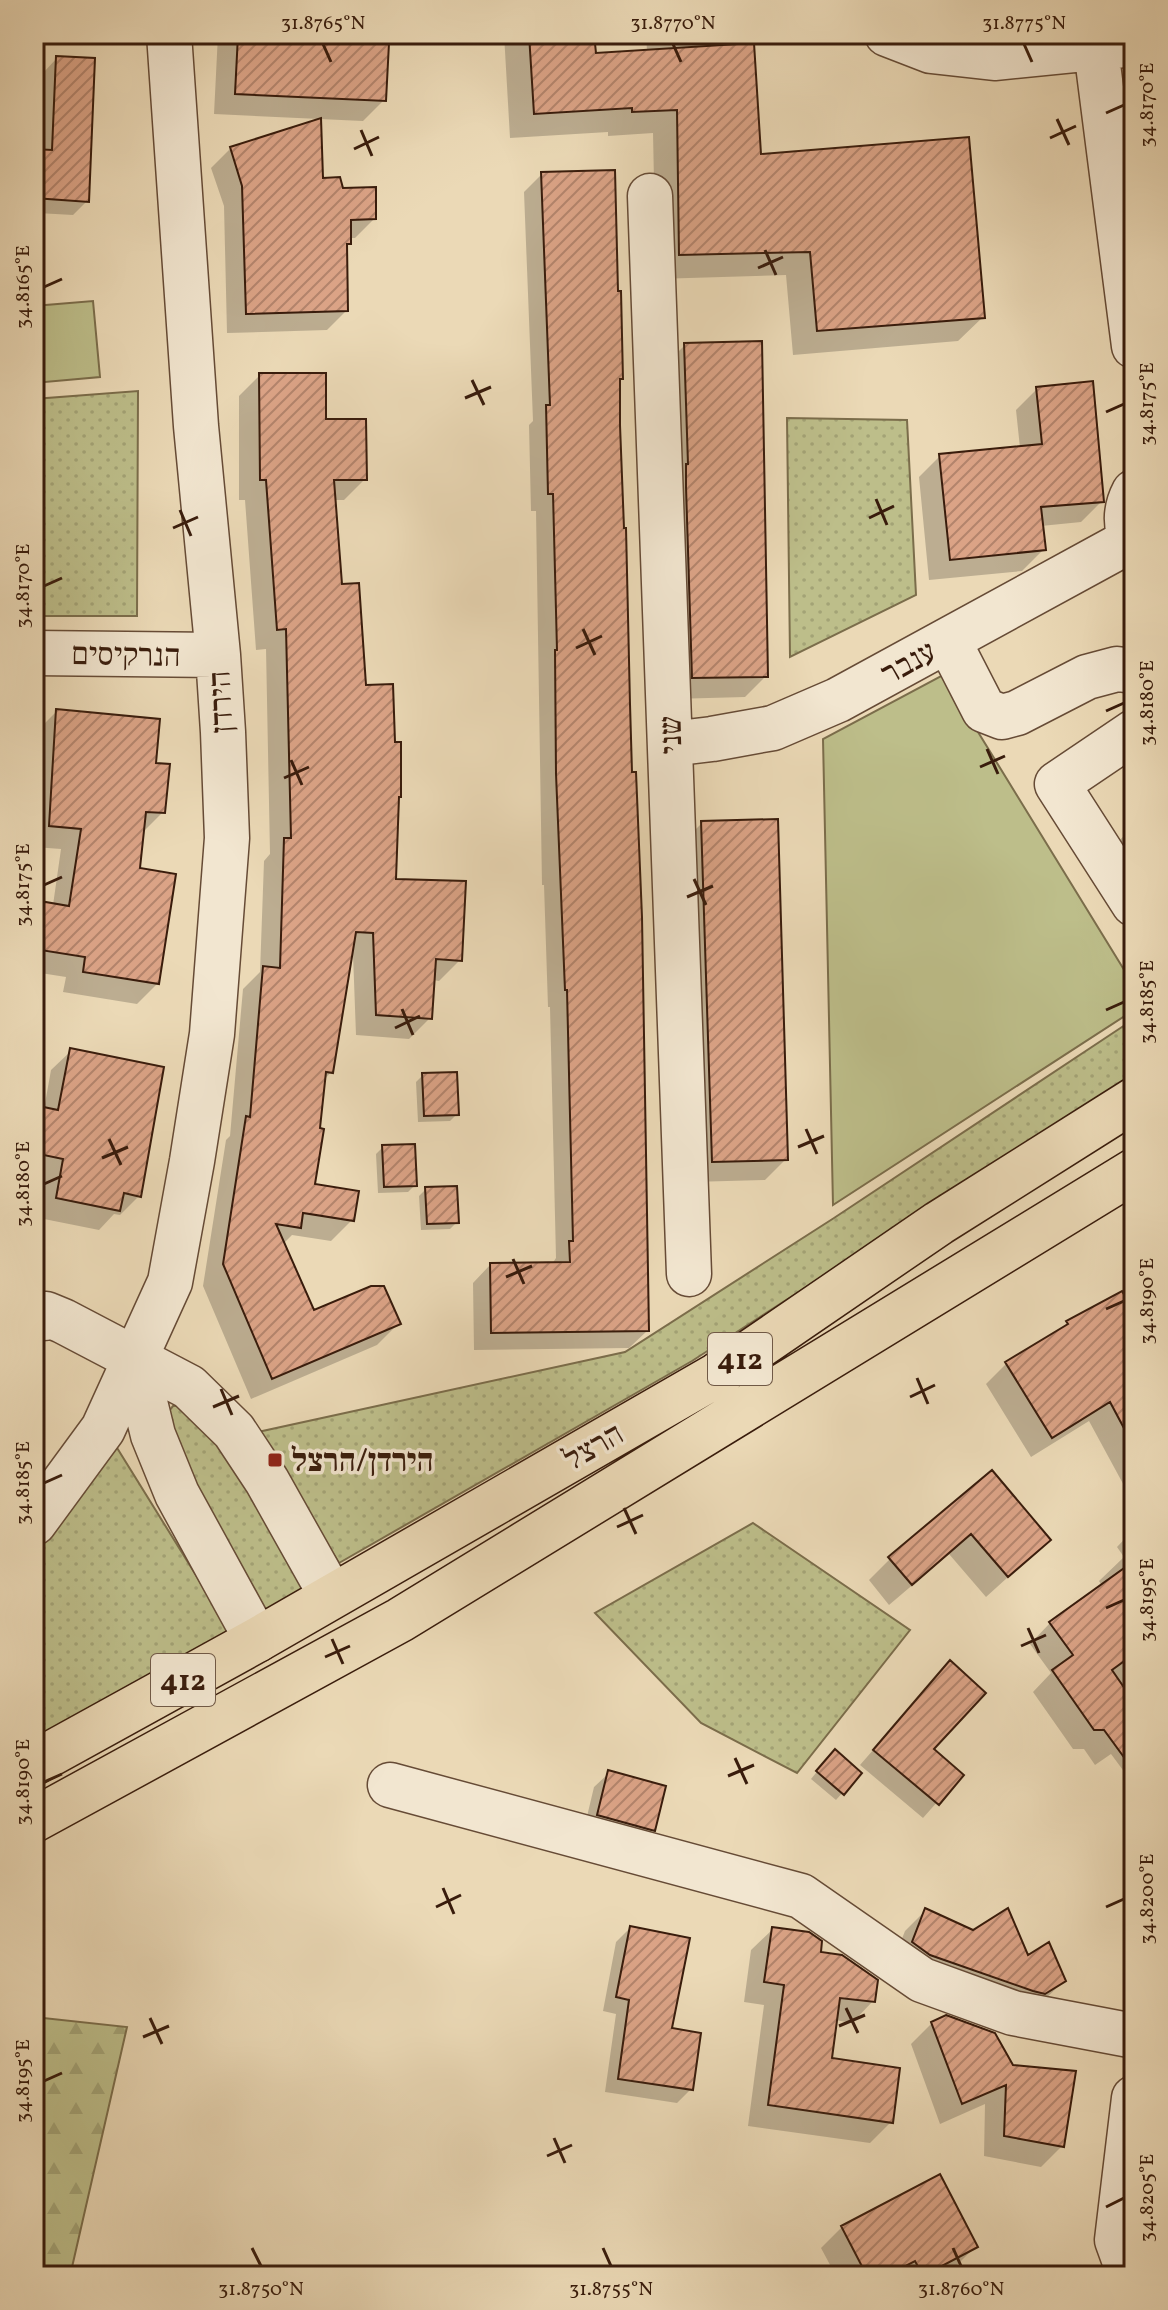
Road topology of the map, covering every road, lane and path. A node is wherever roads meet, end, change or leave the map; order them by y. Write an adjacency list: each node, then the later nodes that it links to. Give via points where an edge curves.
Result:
1 (169, 34): 10 (street, הירדן)
2 (887, 34): 3 (street, via 931,51 994,58)
3 (1115, 46): 5 (street)
4 (650, 196): 13 (street, שני)
5 (1134, 346)
6 (1134, 492): 7 (street, via 1127,509)
7 (1132, 542): 8 (street, ענבר)
8 (948, 640): 11 (street, via 984,710 1002,717 1087,677 1117,669); 13 (street, ענבר, via 838,700 773,728)
9 (34, 653): 10 (street, הנרקיסים)
10 (218, 655): 19 (street, הירדן, via 227,838 212,1034 170,1282)
11 (1134, 671)
12 (1134, 732): 14 (street, via 1057,784)
13 (670, 744): 17 (street, שני)
14 (1134, 904)
15 (1134, 1100): 21 (main road, הרצל / 412, via 939,1223 717,1375)
16 (1134, 1171): 25 (main road, הרצל / 412, via 400,1620)
17 (689, 1274)
18 (34, 1315): 19 (street, via 63,1321)
19 (135, 1361): 20 (street, הירדן, via 93,1445); 21 (street, via 189,1387 234,1431); 22 (street, via 153,1435 177,1494)
20 (34, 1523)
21 (331, 1595): 22 (main road, הרצל / 412)
22 (257, 1640): 23 (main road, הרצל / 412)
23 (34, 1763)
24 (390, 1785): 26 (street, via 801,1896 922,1980 1013,2013)
25 (34, 1820)
26 (1134, 2036)
27 (1134, 2098): 28 (street, via 1117,2240)
28 (1130, 2276)

